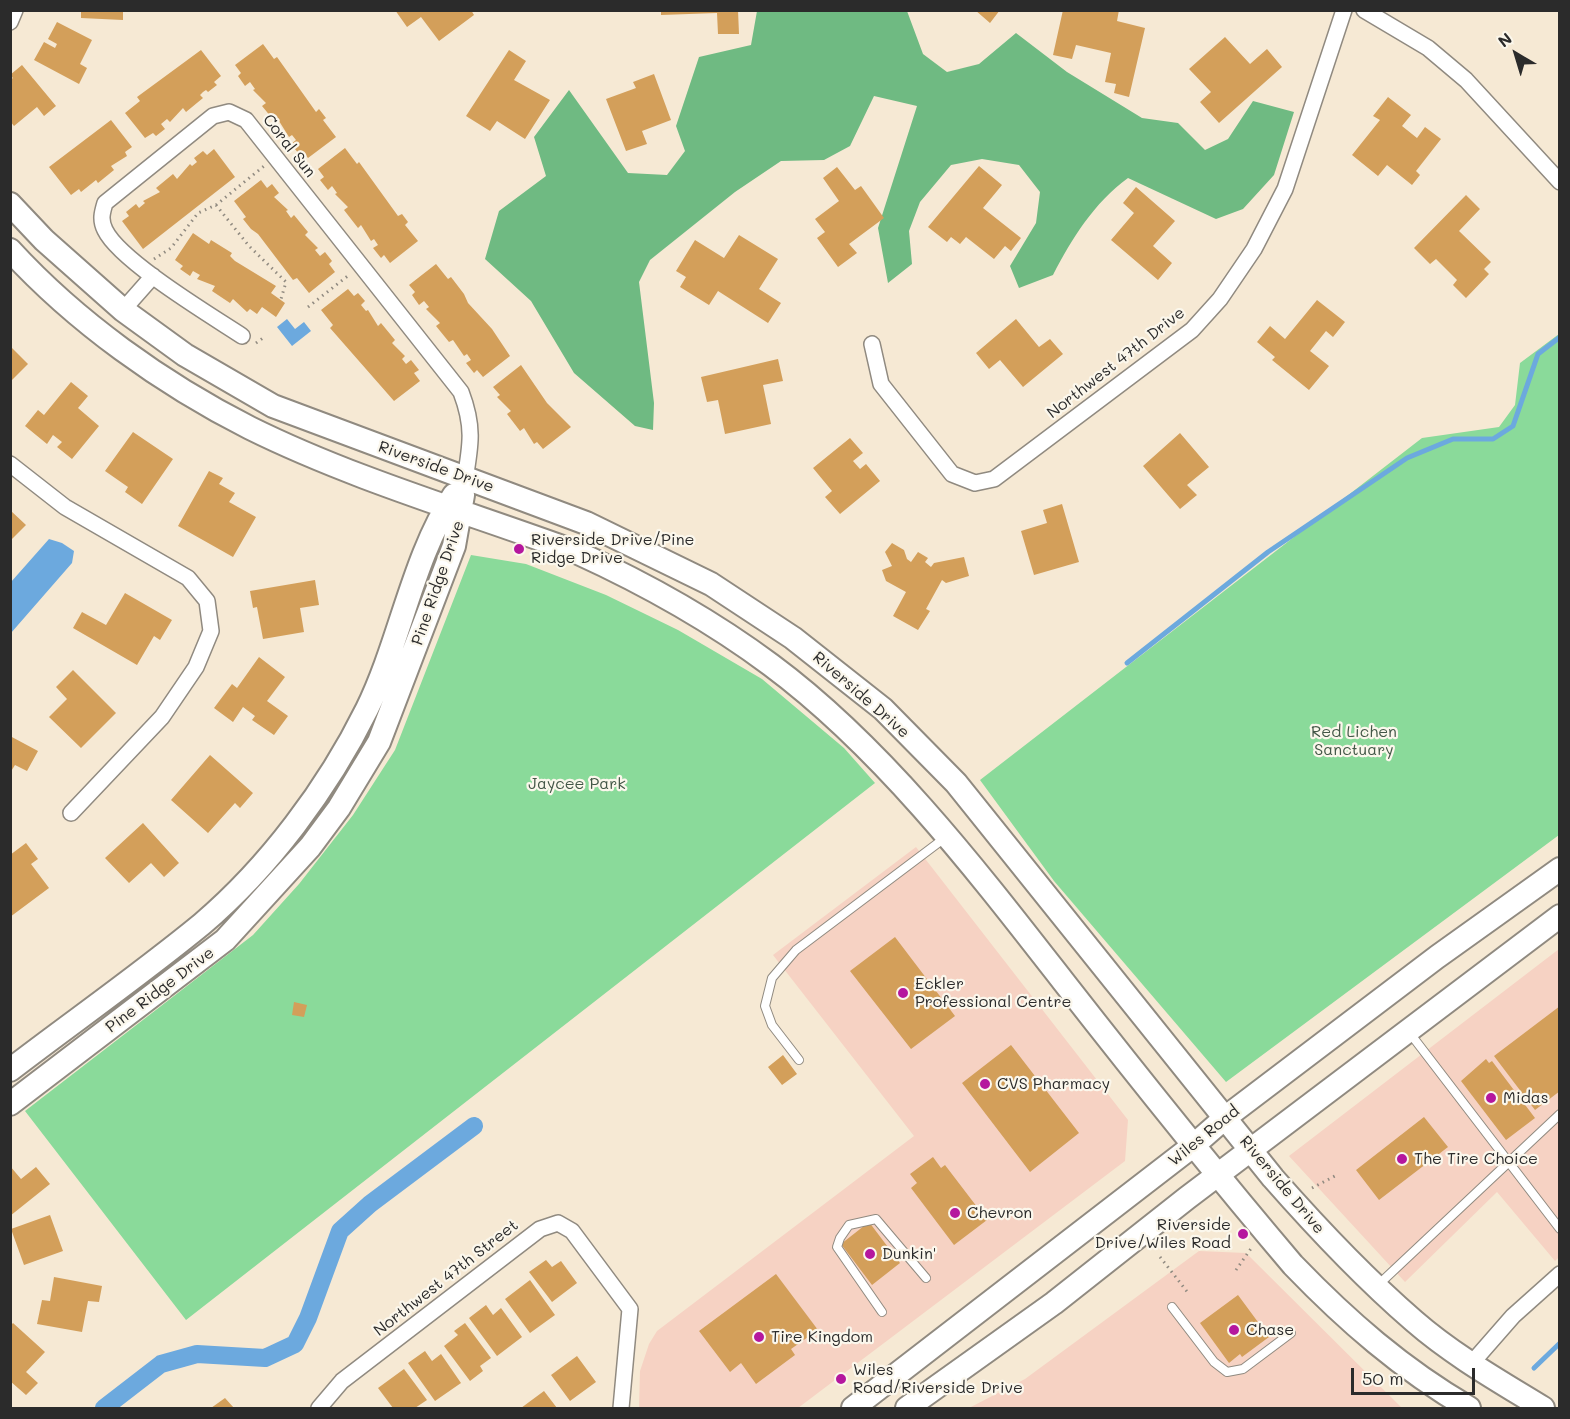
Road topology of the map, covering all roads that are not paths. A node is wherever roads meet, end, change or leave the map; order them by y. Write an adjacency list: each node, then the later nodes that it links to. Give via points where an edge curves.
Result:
1 (15, 10): 4 (street)
2 (1344, 10): 11 (street, Northwest 47th Drive, via 1286,189 1254,249 1220,300 1192,330 994,479 975,483 952,474 881,384)
3 (1364, 10): 5 (street, via 1428,48 1466,80)
4 (10, 22)
5 (1560, 182)
6 (10, 204): 9 (street, Riverside Drive)
7 (10, 250): 14 (street, Riverside Drive, via 97,329 198,399 306,453)
8 (149, 272): 9 (street); 10 (street, Coral Sun); 13 (street, Coral Sun, via 105,231 101,218 105,203 213,116 229,112 246,120 461,392 470,415 472,440)
9 (123, 310): 13 (street, Riverside Drive, via 184,355 273,406)
10 (242, 336)
11 (872, 344)
12 (10, 464): 15 (street, via 65,507 188,578 207,601 211,631 196,667 162,717)
13 (465, 479): 14 (street, Pine Ridge Drive); 24 (street, Riverside Drive, via 586,523 711,584 793,638 883,709 956,783)
14 (454, 508): 16 (street, Riverside Drive, via 615,570 772,665 852,734); 21 (street, Pine Ridge Drive, via 430,543 367,709 317,792 271,853 203,923); 22 (street, Pine Ridge Drive, via 454,546 379,742 310,847 225,940)
15 (71, 813)
16 (947, 836): 20 (lane, via 796,950 772,978 765,1006 768,1016); 25 (street, Riverside Drive)
17 (1560, 869): 24 (street, Wiles Road)
18 (1560, 916): 19 (street)
19 (1408, 1031): 26 (street); 27 (lane)
20 (799, 1060)
21 (10, 1070)
22 (10, 1104)
23 (1560, 1114): 27 (lane)
24 (1226, 1117): 25 (street, Wiles Road); 26 (street, Riverside Drive)
25 (1194, 1145): 28 (street, Riverside Drive); 39 (street, Wiles Road)
26 (1251, 1150): 28 (street); 32 (street, Riverside Drive, via 1324,1235)
27 (1508, 1162): 29 (lane); 32 (lane)
28 (1218, 1174): 40 (street, via 1054,1303); 41 (street, Riverside Drive, via 1293,1265 1343,1317 1398,1363)
29 (1560, 1229)
30 (1560, 1274): 36 (street, via 1513,1316)
31 (926, 1278): 34 (lane, via 876,1220 849,1225 837,1247)
32 (1377, 1287): 36 (street, Riverside Drive)
33 (1172, 1307): 35 (lane, via 1214,1362 1227,1372 1243,1369)
34 (882, 1312)
35 (1291, 1333)
36 (1471, 1364): 42 (street, Riverside Drive)
37 (319, 1408): 38 (street, Northwest 47th Street, via 342,1381 540,1228 558,1223 572,1231 630,1309)
38 (621, 1408)
39 (853, 1408)
40 (907, 1408)
41 (1469, 1408)
42 (1543, 1408)

